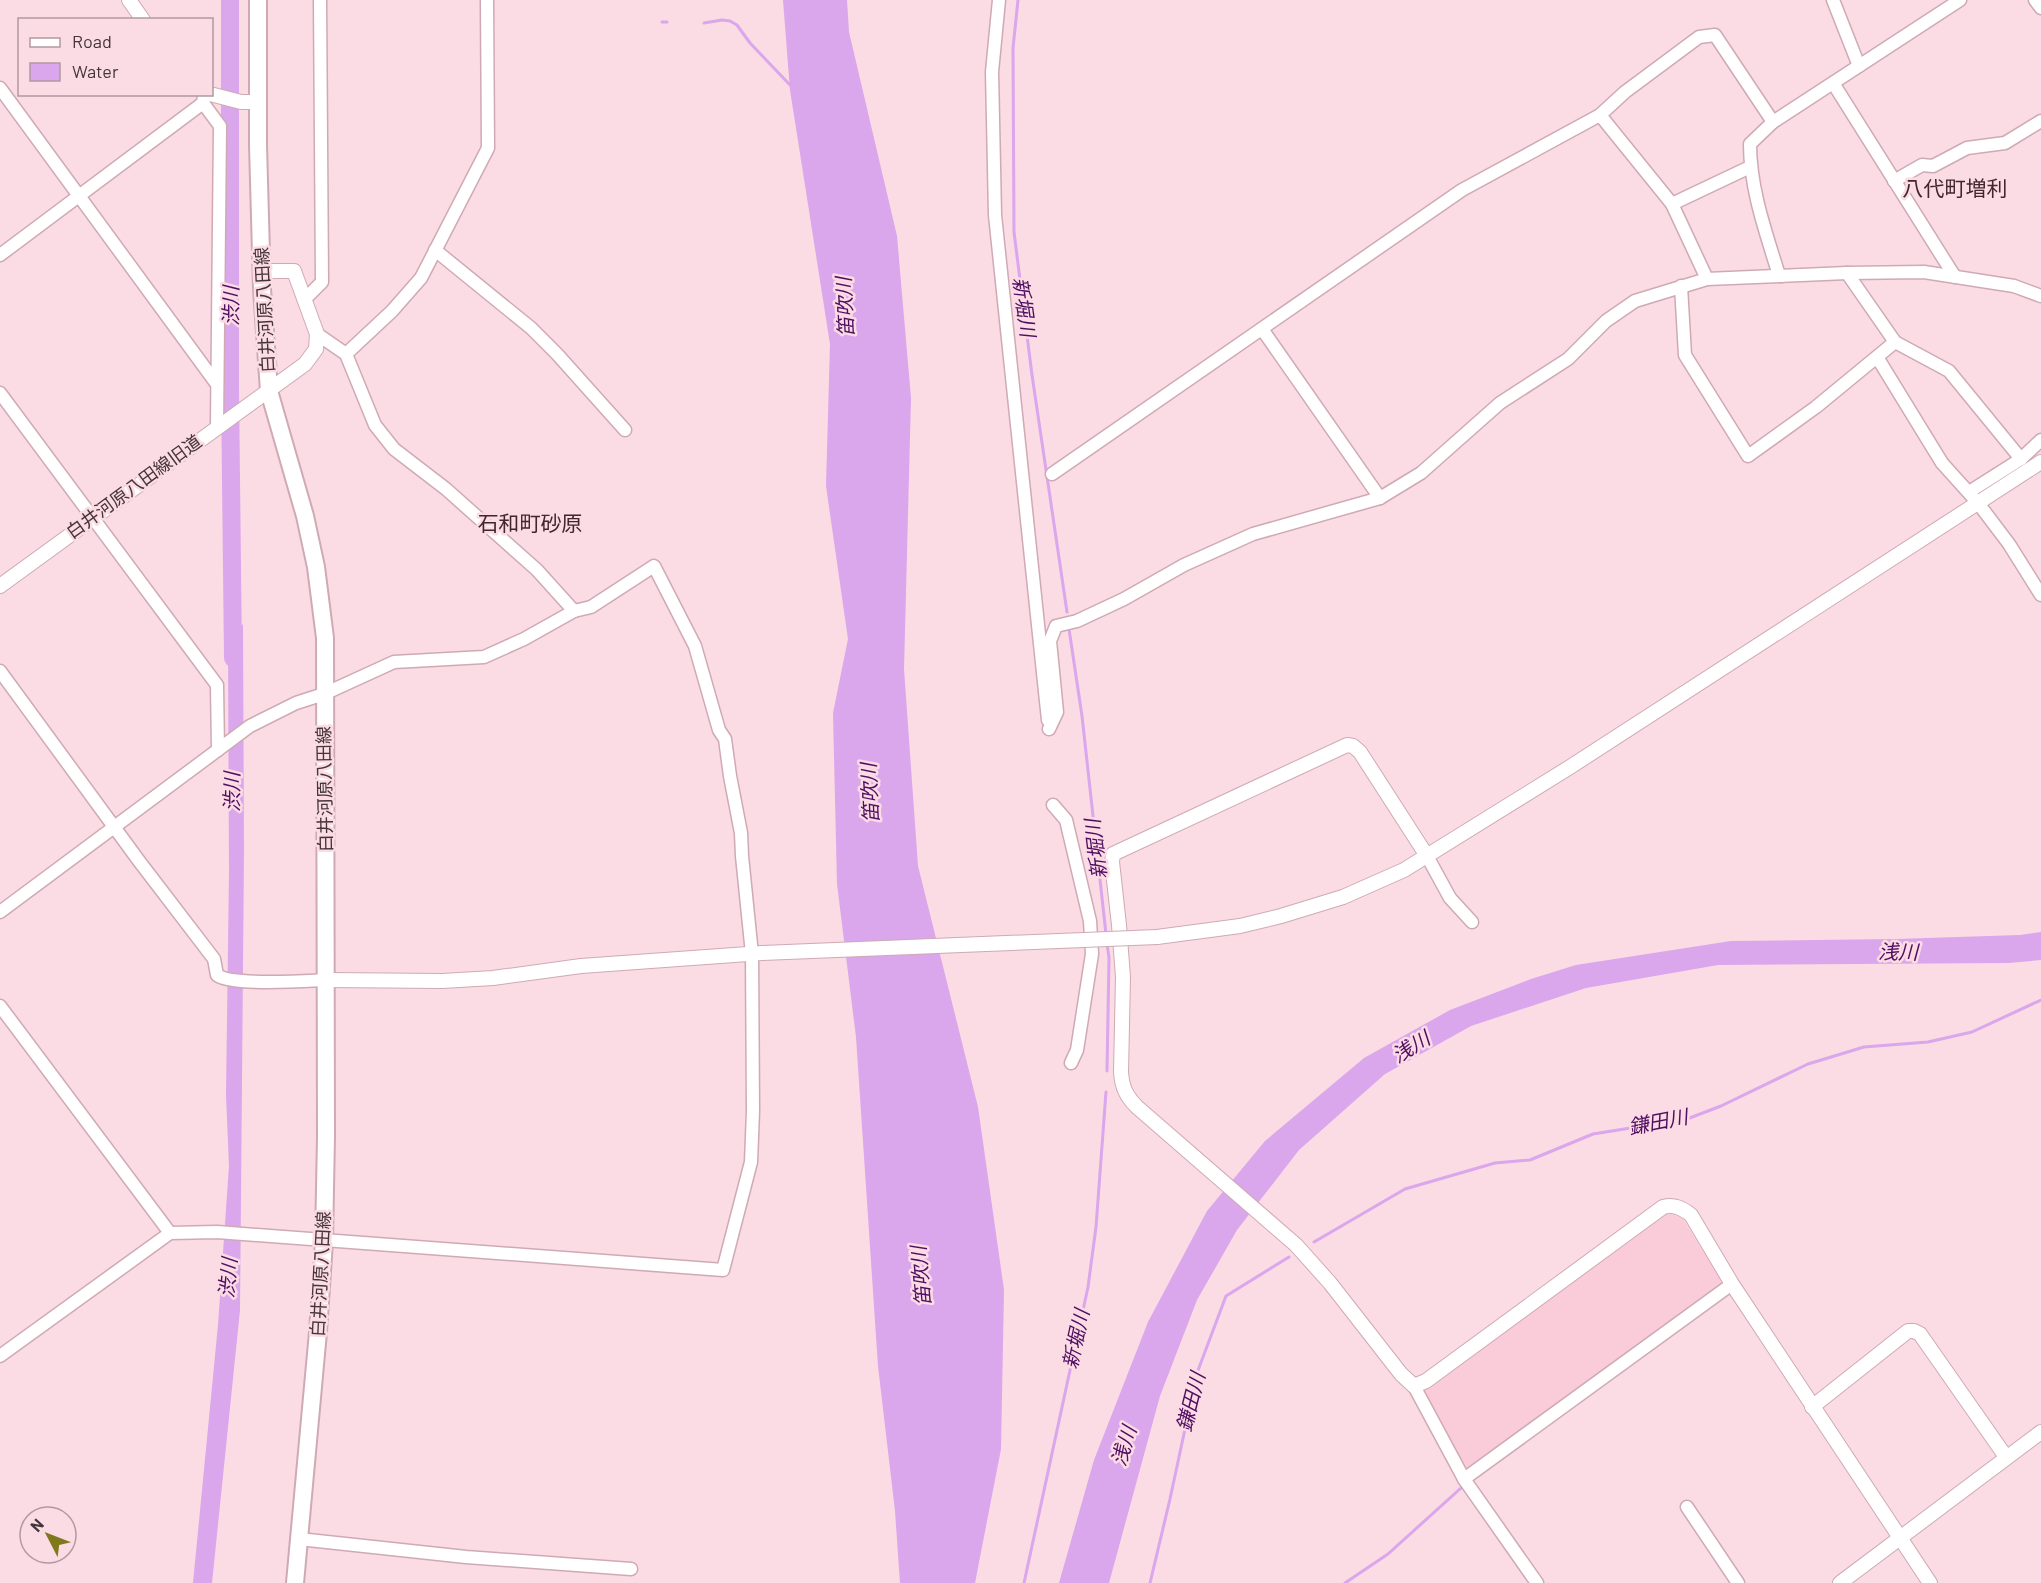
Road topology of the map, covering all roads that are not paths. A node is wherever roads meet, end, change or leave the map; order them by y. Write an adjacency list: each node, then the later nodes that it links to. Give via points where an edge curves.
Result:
1 (129, 0): 10 (street)
2 (258, 0): 15 (main road, 白井河原八田線)
3 (320, 0): 32 (street, via 322,282)
4 (487, 0): 23 (street, via 488,148)
5 (999, 0): 47 (street, via 992,72 995,215 1048,724 1057,712 1050,641 1056,626 1077,621 1253,534)
6 (1833, 0): 11 (street)
7 (1960, 0): 11 (street)
8 (2034, 0): 9 (street)
9 (2041, 8)
10 (142, 18)
11 (1859, 66): 12 (street)
12 (1833, 83): 18 (street); 20 (street)
13 (0, 88): 21 (street)
14 (208, 97): 15 (street); 21 (street); 38 (street, via 220,126)
15 (250, 102): 25 (main road, 白井河原八田線)
16 (1600, 115): 18 (street, via 1699,37 1714,35); 22 (street); 33 (street, via 1462,190)
17 (2041, 121): 20 (street, via 2005,143 1967,148 1932,166 1922,165)
18 (1773, 122): 19 (street, via 1750,144)
19 (1750, 167): 22 (street); 27 (street, via 1761,220)
20 (1894, 181): 28 (street)
21 (79, 196): 24 (street); 38 (street)
22 (1672, 204): 29 (street)
23 (435, 250): 36 (street, via 421,278); 42 (street, via 531,328)
24 (0, 255)
25 (262, 271): 32 (street, via 294,271); 39 (main road, 白井河原八田線)
26 (1847, 273): 27 (street); 28 (street, via 1924,272); 35 (street)
27 (1781, 276): 29 (street)
28 (1955, 277): 31 (street, via 2014,286)
29 (1707, 279): 30 (street)
30 (1681, 286): 37 (street, via 1685,355 1748,456); 47 (street, via 1635,301 1606,321 1568,359 1500,403 1421,473)
31 (2041, 296)
32 (305, 299): 34 (street)
33 (1262, 329): 46 (street); 47 (street)
34 (317, 334): 36 (street); 39 (street, 白井河原八田線旧道, via 316,349 305,364)
35 (1895, 342): 37 (street); 44 (street, via 1949,371)
36 (346, 354): 52 (street, via 375,425 394,449 446,489 537,570)
37 (1877, 357): 48 (street, via 1942,463)
38 (216, 383): 41 (street)
39 (269, 391): 41 (street, 白井河原八田線旧道); 54 (main road, 白井河原八田線, via 316,567 325,638)
40 (0, 393): 49 (street)
41 (219, 425): 49 (street, 白井河原八田線旧道)
42 (625, 430)
43 (2041, 440): 44 (street)
44 (2021, 459): 48 (street)
45 (2041, 462): 48 (street)
46 (1053, 474)
47 (1380, 498)
48 (1973, 498): 51 (street, via 2009,544); 58 (street)
49 (92, 517): 50 (street, 白井河原八田線旧道); 55 (street, via 218,685)
50 (0, 586)
51 (2041, 595)
52 (574, 611): 54 (street, via 484,657 394,662); 61 (street, via 591,606 654,566 685,624 725,739)
53 (0, 670): 57 (street)
54 (324, 694): 55 (street, via 250,726); 62 (main road, 白井河原八田線)
55 (221, 747): 57 (street)
56 (1053, 805): 64 (street, via 1066,820 1090,921 1092,954 1077,1050)
57 (114, 826): 59 (street); 62 (street, via 214,959 217,975 222,979)
58 (1427, 856): 60 (street, via 1450,898); 61 (street, bridge, via 1343,897 1240,926 1157,937); 69 (street, via 1360,752 1347,745 1113,854 1112,862 1123,977 1122,1084 1126,1093 1311,1261)
59 (0, 912)
60 (1472, 922)
61 (757, 953): 62 (street, via 581,966 493,978); 66 (street, via 751,1162 723,1270)
62 (326, 981): 66 (main road, 白井河原八田線)
63 (0, 1006): 65 (street)
64 (1071, 1063)
65 (170, 1233): 66 (street, via 217,1232); 68 (street)
66 (324, 1241): 75 (main road, 白井河原八田線)
67 (1732, 1284): 69 (street, via 1691,1215 1677,1206 1663,1207); 70 (street); 73 (street)
68 (0, 1356)
69 (1414, 1386): 73 (street)
70 (1812, 1407): 72 (street, via 1908,1331 1914,1331 1920,1334); 76 (street)
71 (2041, 1432): 72 (street)
72 (2006, 1457): 76 (street)
73 (1464, 1479): 79 (street)
74 (1687, 1507): 80 (street)
75 (299, 1539): 77 (street); 78 (main road, 白井河原八田線)
76 (1900, 1539): 81 (street); 82 (street)
77 (631, 1569)
78 (295, 1583)
79 (1537, 1583)
80 (1738, 1583)
81 (1840, 1583)
82 (1930, 1583)

